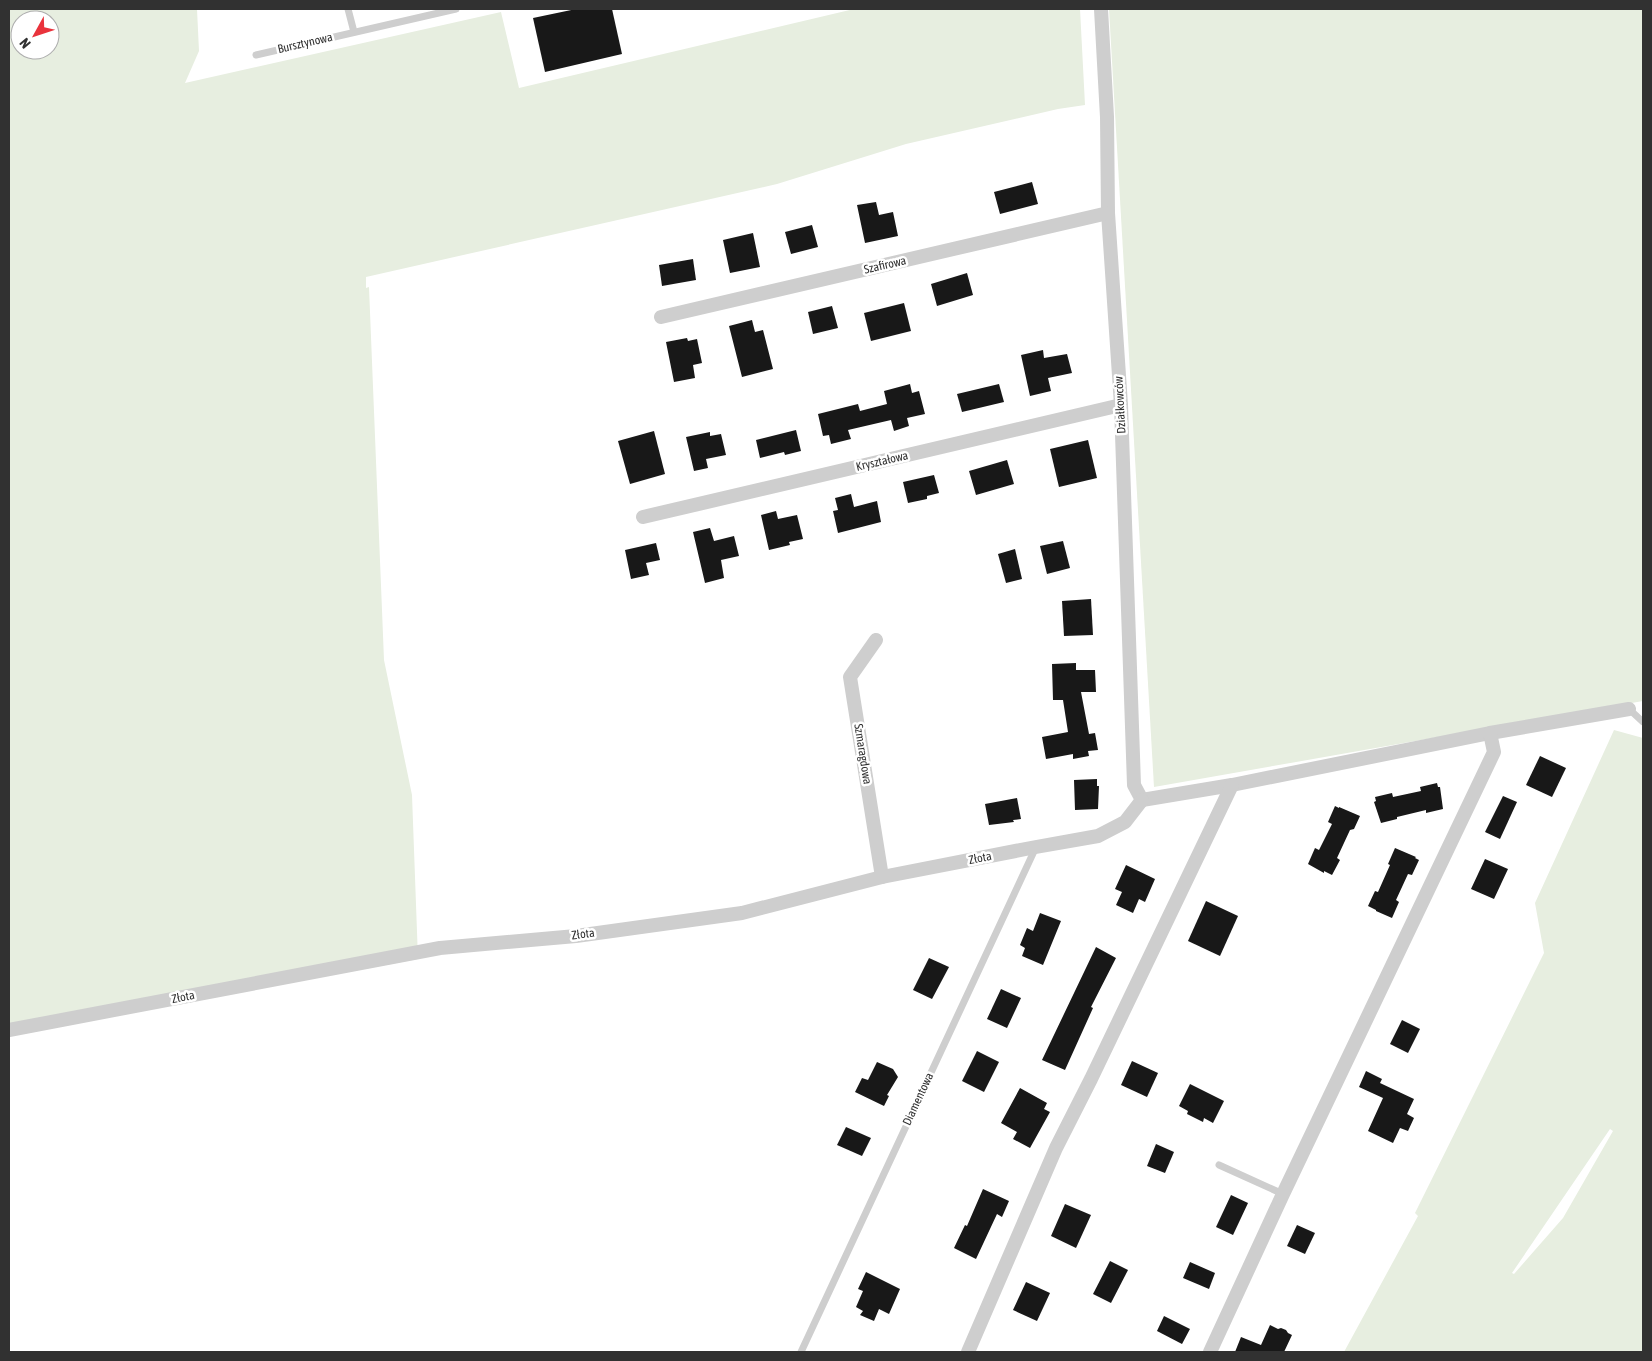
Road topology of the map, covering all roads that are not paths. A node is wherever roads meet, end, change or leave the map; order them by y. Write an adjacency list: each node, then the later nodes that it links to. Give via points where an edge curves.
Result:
1 (348, 9): 4 (lane)
2 (456, 9): 4 (lane, Bursztynowa)
3 (1101, 9): 6 (street, Działkowców)
4 (354, 32): 5 (lane, Bursztynowa)
5 (256, 55)
6 (1108, 213): 7 (street, Szafirowa); 8 (street, Działkowców)
7 (662, 318)
8 (1121, 405): 9 (street, Kryształowa); 15 (street, Działkowców, via 1134,785)
9 (643, 517)
10 (876, 640): 17 (street, Szmaragdowa, via 850,676)
11 (1629, 709): 12 (lane); 13 (street)
12 (1643, 722)
13 (1490, 734): 14 (street); 20 (street, via 1494,752)
14 (1232, 785): 15 (street); 22 (street, via 1056,1148)
15 (1142, 800): 16 (street, Złota, via 1125,822 1098,836)
16 (1036, 846): 17 (street, Złota); 21 (lane, Diamentowa)
17 (882, 877): 18 (street, Złota, via 742,913 576,936 440,948)
18 (9, 1030)
19 (1219, 1165): 20 (lane)
20 (1283, 1194): 23 (street)
21 (801, 1352)
22 (968, 1352)
23 (1210, 1352)

